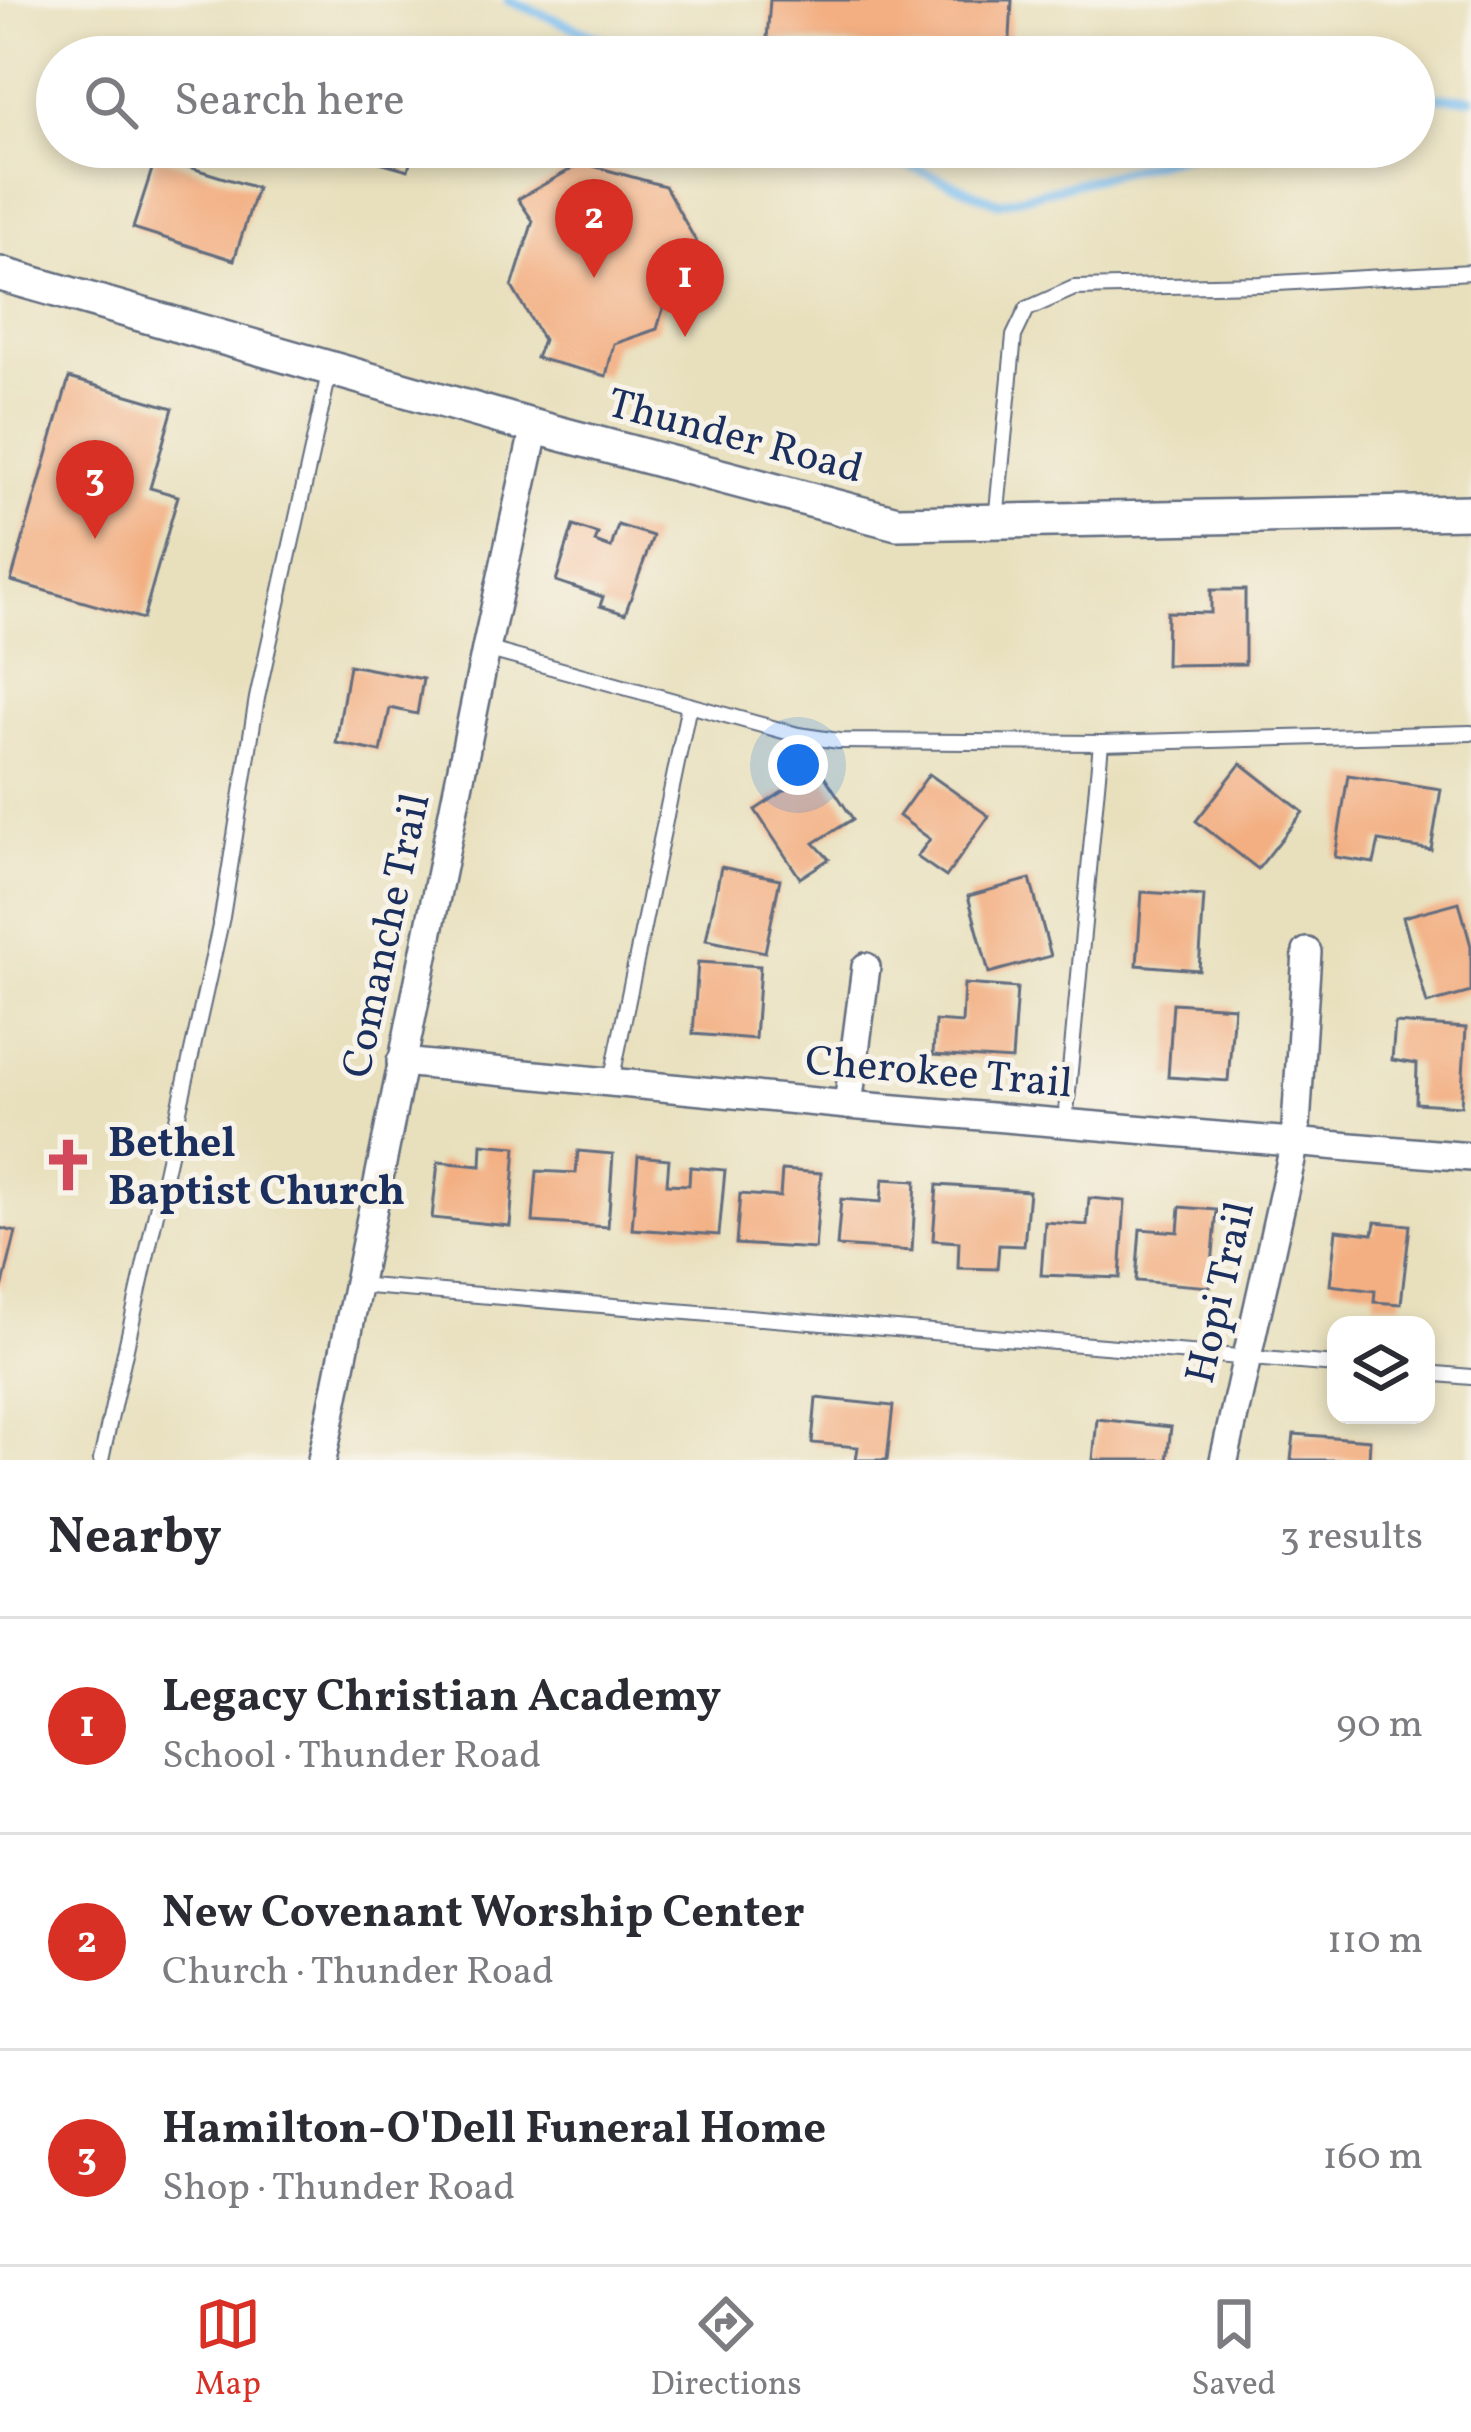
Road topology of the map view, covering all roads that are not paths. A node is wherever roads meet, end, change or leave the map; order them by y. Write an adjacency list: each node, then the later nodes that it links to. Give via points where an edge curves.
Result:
1 (1471, 272): 6 (lane, via 1074,288 1027,309 1014,336)
2 (0, 274): 3 (street, Thunder Road)
3 (330, 369): 4 (street, Thunder Road); 24 (lane, via 257,698 222,917)
4 (535, 427): 6 (street, Thunder Road, via 897,523); 7 (street, Comanche Trail)
5 (1471, 512): 6 (street, Thunder Road)
6 (996, 521)
7 (486, 649): 8 (lane); 13 (street, Comanche Trail)
8 (689, 705): 10 (lane, via 839,741); 14 (lane)
9 (1471, 733): 10 (lane)
10 (1101, 743): 16 (lane)
11 (1307, 952): 17 (street, Hopi Trail)
12 (866, 967): 15 (street)
13 (401, 1062): 14 (street, Cherokee Trail); 19 (street, Comanche Trail)
14 (611, 1082): 15 (street, Cherokee Trail)
15 (848, 1105): 16 (street, Cherokee Trail)
16 (1065, 1123): 17 (street, Cherokee Trail)
17 (1295, 1142): 18 (street, Cherokee Trail); 20 (street, Hopi Trail)
18 (1471, 1157)
19 (356, 1285): 20 (lane); 25 (street, Comanche Trail)
20 (1247, 1358): 21 (lane); 26 (street, Hopi Trail)
21 (1327, 1364)
22 (1435, 1374): 23 (lane)
23 (1471, 1377)
24 (101, 1460)
25 (322, 1460)
26 (1224, 1460)

